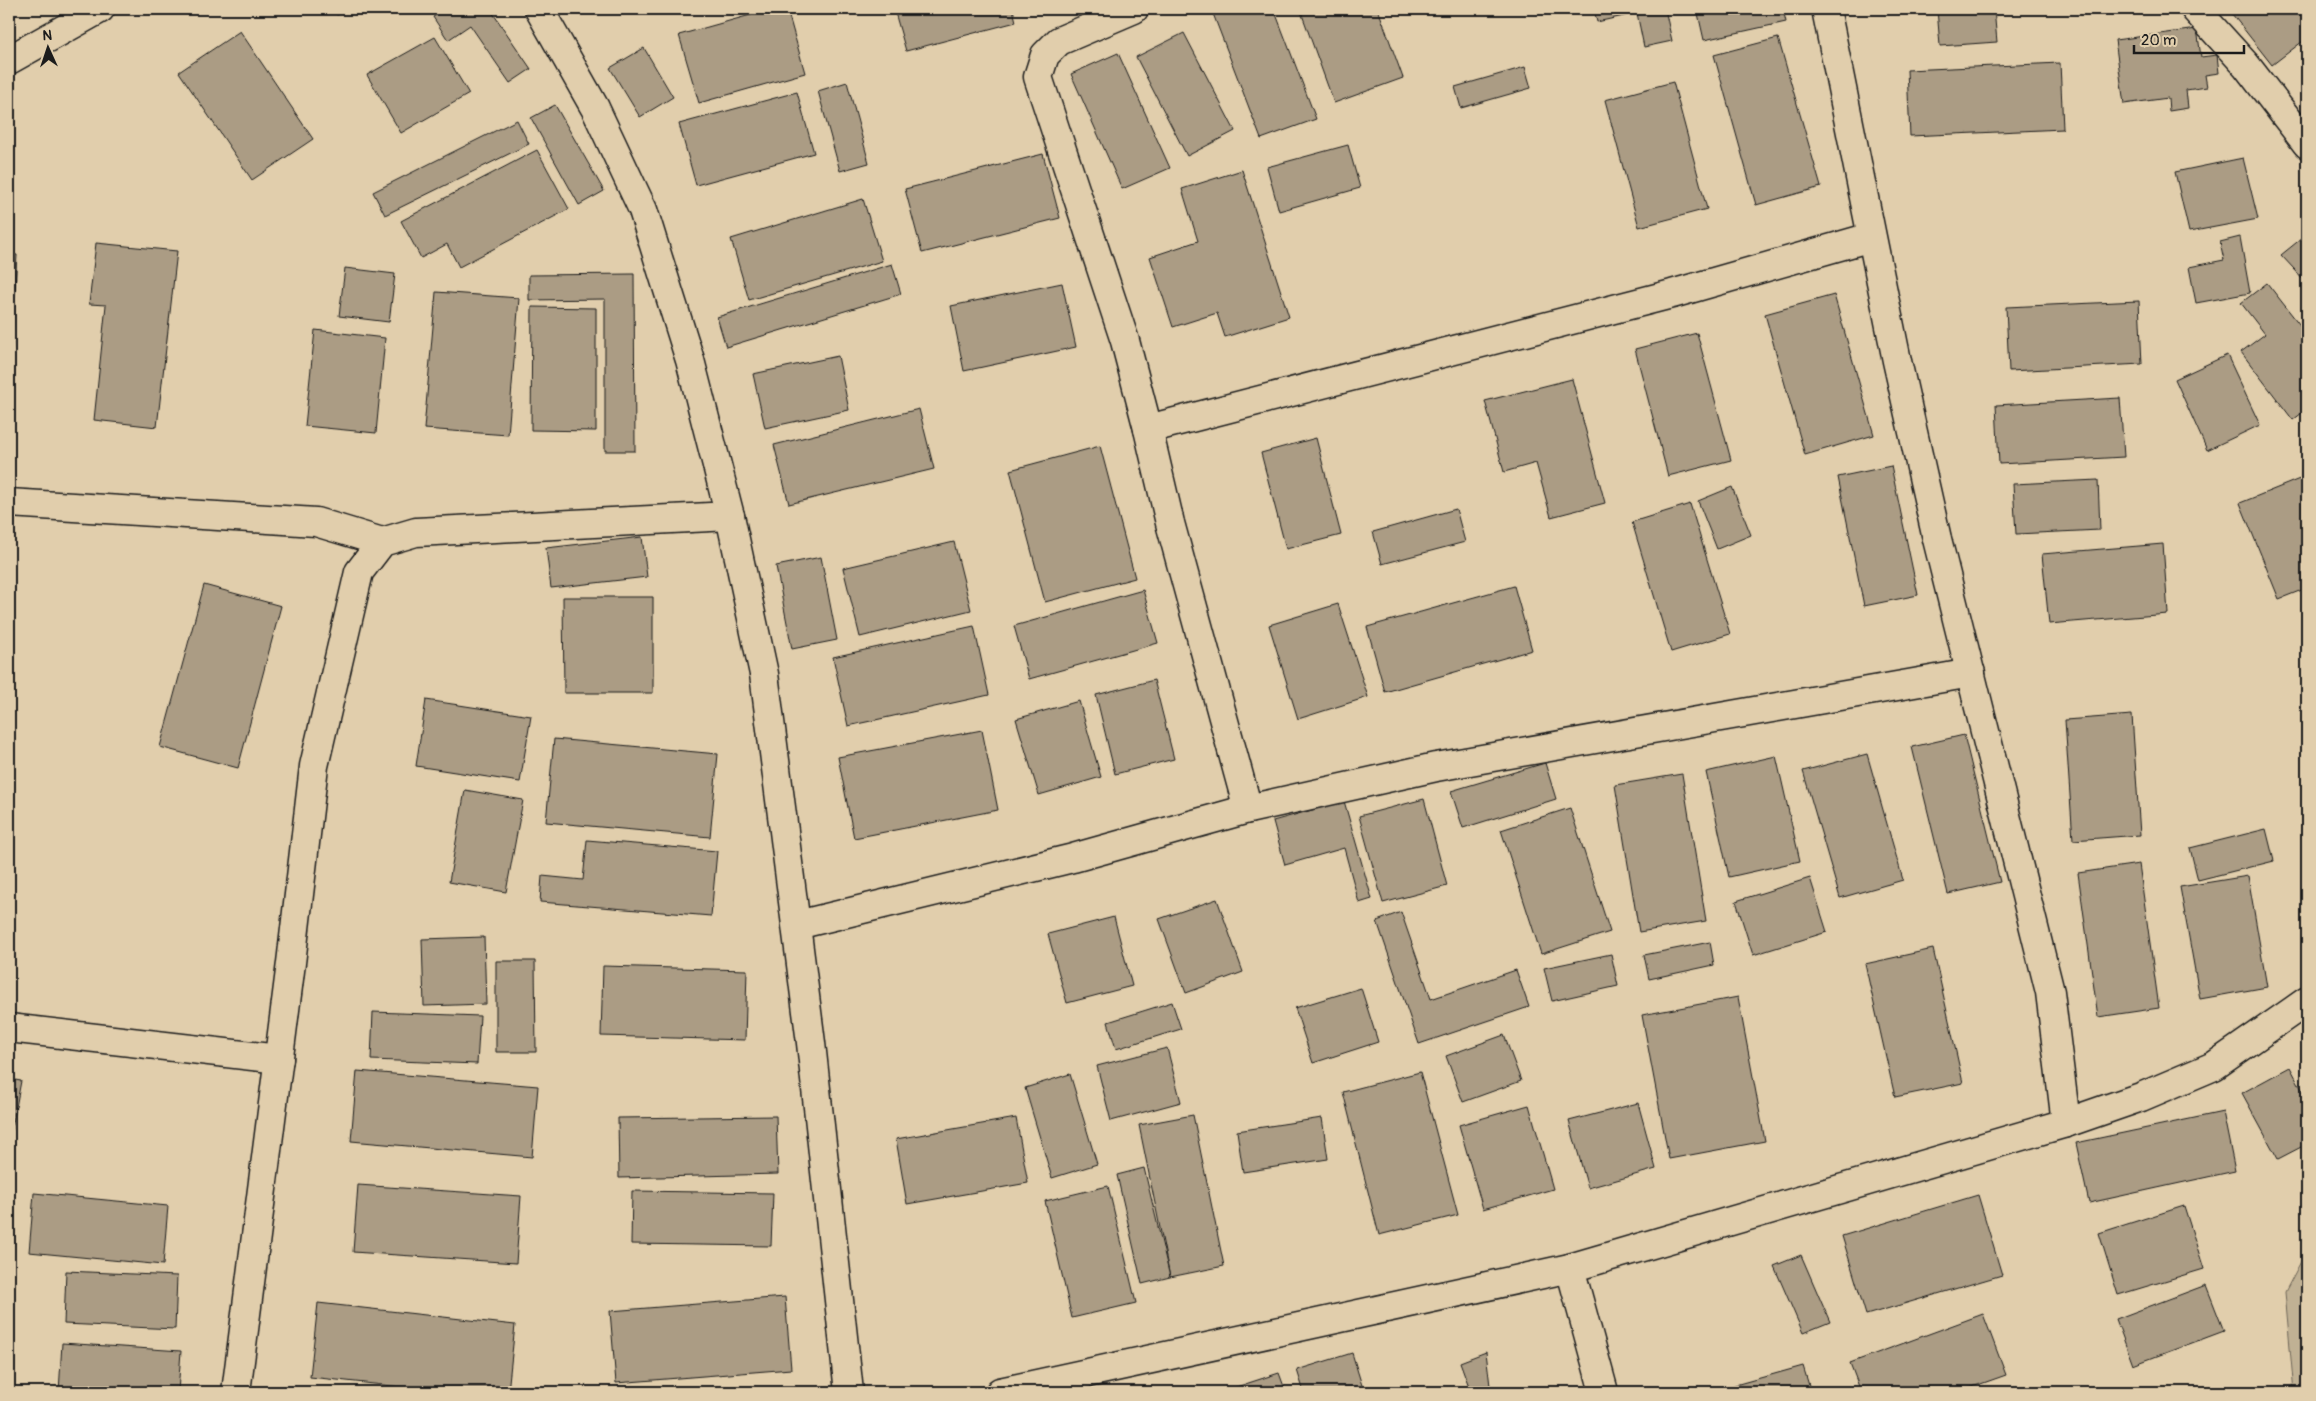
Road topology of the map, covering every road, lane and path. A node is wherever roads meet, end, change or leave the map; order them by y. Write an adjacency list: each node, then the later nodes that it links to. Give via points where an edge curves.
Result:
1 (100, 9): 6 (street)
2 (538, 9): 11 (street, via 595,108 643,210 690,360)
3 (1134, 9): 9 (street, via 1059,41 1045,55 1038,76 1125,340)
4 (1826, 9): 8 (street)
5 (2195, 9): 7 (street, via 2246,65)
6 (9, 60)
7 (2307, 144)
8 (1871, 237): 9 (street, via 1672,294); 13 (street, via 1937,539)
9 (1148, 429): 14 (street, via 1170,523)
10 (9, 503): 12 (street, via 316,522)
11 (730, 516): 12 (street, via 416,532); 15 (street, via 764,674)
12 (382, 542): 18 (street, via 359,572 314,766)
13 (1971, 673): 14 (street, via 1436,766); 19 (street, via 2050,992)
14 (1248, 809): 15 (street, via 1073,858)
15 (797, 925): 22 (street)
16 (2307, 1001): 19 (street, via 2214,1066 2141,1097)
17 (9, 1028): 18 (street)
18 (279, 1059): 21 (street)
19 (2066, 1123): 20 (street)
20 (1570, 1268): 23 (street); 24 (street)
21 (236, 1392)
22 (849, 1392)
23 (1000, 1392)
24 (1604, 1392)

